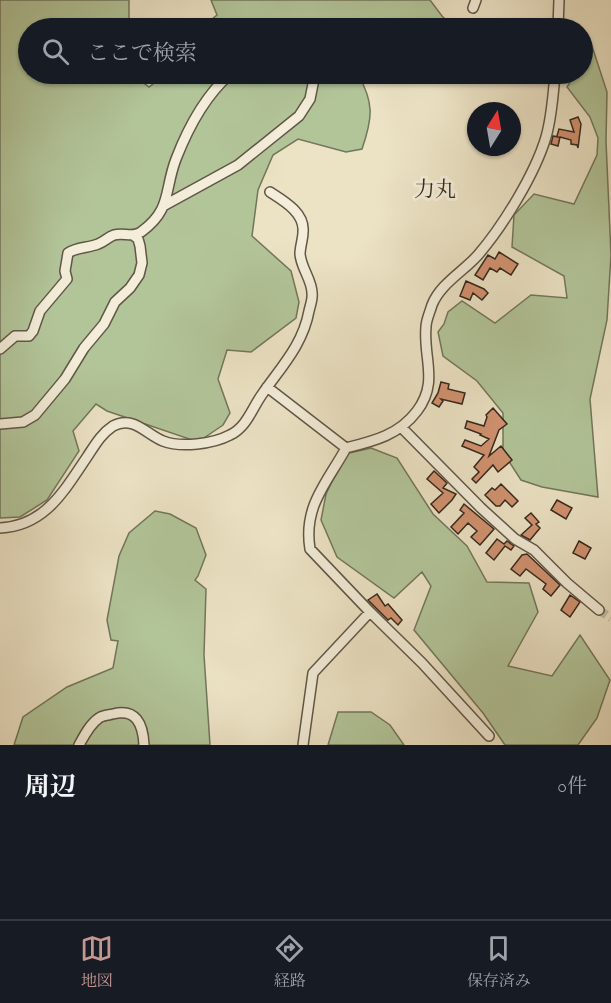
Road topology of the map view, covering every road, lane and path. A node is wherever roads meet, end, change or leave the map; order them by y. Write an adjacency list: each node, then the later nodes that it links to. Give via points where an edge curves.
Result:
1 (559, 0): 2 (street)
2 (558, 18)
3 (221, 84): 7 (street, via 204,104 184,140)
4 (313, 84): 7 (street, via 310,99 299,116 238,165)
5 (554, 84): 12 (street, via 546,137 537,162 483,249 433,303 426,326 428,392 418,410)
6 (270, 192): 10 (street, via 301,219 304,231 300,256 312,294 298,345)
7 (165, 205): 8 (street)
8 (134, 235): 9 (street, via 113,235 102,243 68,253 67,279 40,311 33,331 29,336 15,336); 11 (street, via 142,263 130,288 115,302 104,324 35,415 23,422)
9 (0, 349)
10 (267, 387): 13 (street); 14 (street, via 244,425 221,439 175,443 129,423 113,427 102,434 49,509 30,522)
11 (0, 424)
12 (401, 427): 13 (street, via 392,434); 15 (street, via 481,508)
13 (346, 448): 16 (street, via 312,506 307,534 310,549)
14 (0, 528)
15 (599, 610)
16 (370, 612): 17 (street); 20 (street, via 314,673)
17 (489, 736)
18 (79, 745): 19 (street, via 100,717 122,712 131,714 138,722)
19 (144, 745)
20 (303, 745)

